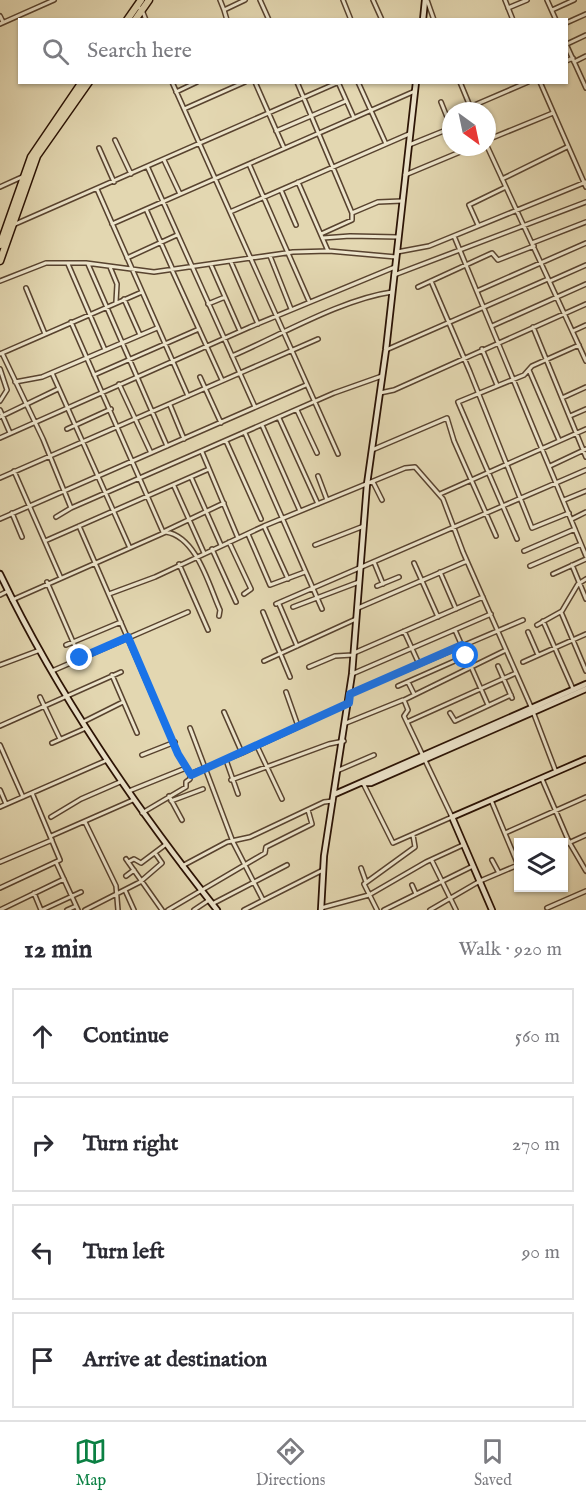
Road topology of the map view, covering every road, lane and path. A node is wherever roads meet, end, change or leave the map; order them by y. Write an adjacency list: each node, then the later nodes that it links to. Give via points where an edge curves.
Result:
1 (54, 0): 31 (street)
2 (141, 0): 14 (highway)
3 (149, 0): 14 (highway)
4 (220, 0): 16 (street)
5 (245, 0): 16 (street)
6 (260, 0): 24 (street)
7 (343, 0): 25 (street)
8 (373, 0): 26 (street)
9 (426, 0): 27 (street); 28 (street)
10 (505, 0): 15 (street)
11 (527, 0): 15 (street)
12 (547, 0): 17 (street)
13 (574, 0): 17 (street)
14 (140, 8): 20 (highway); 21 (highway); 22 (street)
15 (508, 8): 29 (street)
16 (224, 10): 23 (street)
17 (552, 10): 30 (street)
18 (586, 14): 32 (street)
19 (0, 16): 31 (street)
20 (129, 18)
21 (136, 18)
22 (145, 18)
23 (226, 18)
24 (268, 18)
25 (350, 18)
26 (381, 18)
27 (423, 18)
28 (433, 18)
29 (512, 18)
30 (555, 18)
31 (2, 23)
32 (568, 23)
33 (586, 35): 34 (street)
34 (568, 44)
35 (568, 46): 37 (street)
36 (586, 57): 37 (street)
37 (574, 60): 38 (street); 53 (street)
38 (568, 61)
39 (81, 84): 86 (highway, via 37,146)
40 (87, 84): 110 (highway, via 37,156)
41 (173, 84): 55 (street)
42 (193, 84): 55 (street)
43 (241, 84): 60 (street)
44 (256, 84): 63 (street)
45 (298, 84): 56 (street)
46 (336, 84): 56 (street)
47 (338, 84): 57 (street)
48 (359, 84): 61 (street)
49 (416, 84): 54 (street)
50 (461, 84): 58 (street)
51 (524, 84): 59 (street)
52 (541, 84): 62 (street)
53 (586, 88)
54 (415, 91): 61 (street); 69 (street)
55 (176, 92): 60 (street)
56 (303, 98): 63 (street); 64 (street)
57 (346, 100): 64 (street); 65 (street)
58 (468, 102)
59 (486, 102)
60 (184, 110): 72 (street)
61 (370, 111): 65 (street); 73 (street)
62 (553, 113): 70 (street); 75 (street)
63 (268, 114): 66 (street); 72 (street)
64 (311, 116): 66 (street); 68 (street)
65 (354, 118): 68 (street)
66 (276, 131): 77 (street)
67 (442, 132): 74 (street)
68 (318, 133): 77 (street); 83 (street)
69 (410, 133): 73 (street); 74 (street)
70 (496, 136)
71 (115, 140): 84 (street)
72 (200, 144): 80 (street); 87 (street)
73 (386, 144): 83 (street)
74 (409, 145): 85 (street)
75 (567, 147): 88 (street); 91 (street)
76 (99, 148): 89 (street)
77 (284, 148): 81 (street)
78 (450, 156): 85 (street)
79 (491, 156): 88 (street)
80 (164, 160): 82 (street); 96 (street)
81 (249, 164): 87 (street); 97 (street)
82 (147, 167): 84 (street); 98 (street)
83 (333, 167): 90 (street); 104 (street)
84 (131, 174): 89 (street)
85 (405, 175): 99 (street)
86 (22, 177): 92 (street); 118 (highway)
87 (215, 178): 96 (street); 103 (street)
88 (502, 180): 93 (street)
89 (114, 182): 94 (street)
90 (298, 182): 95 (street); 112 (street)
91 (585, 184): 102 (street)
92 (0, 188)
93 (506, 188): 102 (street); 109 (street, via 469,205)
94 (97, 189): 106 (street); 110 (street)
95 (281, 190): 97 (street); 108 (street)
96 (180, 194): 98 (street)
97 (264, 197): 103 (street); 121 (street)
98 (162, 201): 101 (street); 111 (street)
99 (402, 201): 104 (street, via 378,202); 114 (street)
100 (586, 202): 107 (street)
101 (146, 209): 106 (street); 115 (street)
102 (518, 210): 107 (street); 109 (street)
103 (230, 212): 125 (street)
104 (352, 213): 112 (street, via 352,220)
105 (586, 222): 117 (street)
106 (112, 224): 124 (street)
107 (524, 224): 117 (street); 119 (street)
108 (296, 225)
109 (478, 225): 113 (street)
110 (12, 226): 126 (highway)
111 (177, 235): 115 (street); 136 (street)
112 (322, 236): 114 (street); 120 (street)
113 (454, 236): 119 (street); 122 (street)
114 (398, 237): 122 (street)
115 (161, 242): 124 (street); 137 (street)
116 (586, 243): 128 (street)
117 (533, 244): 128 (street); 132 (street, via 498,260 492,253)
118 (0, 245)
119 (460, 249): 132 (street); 139 (street)
120 (328, 251): 121 (street); 122 (street)
121 (288, 253): 123 (street); 152 (street)
122 (396, 254): 135 (street)
123 (270, 256): 125 (street); 157 (street)
124 (127, 258): 138 (street)
125 (250, 260): 127 (street); 161 (street)
126 (0, 261)
127 (231, 262): 131 (street); 163 (street)
128 (541, 263): 140 (street); 146 (street)
129 (68, 264): 130 (street); 141 (street, via 43,264); 160 (street)
130 (88, 264): 134 (street); 156 (street)
131 (212, 265): 136 (street); 150 (street)
132 (466, 265): 142 (street); 146 (street)
133 (586, 265): 140 (street)
134 (111, 267): 138 (street); 153 (street, via 117,284)
135 (395, 267): 139 (street); 152 (street)
136 (192, 268): 137 (street); 154 (street)
137 (173, 270): 138 (street); 169 (street)
138 (132, 271): 147 (street)
139 (394, 275): 148 (street)
140 (549, 280): 149 (street); 158 (street)
141 (0, 281)
142 (431, 281): 144 (street); 164 (street)
143 (586, 284): 149 (street)
144 (418, 287)
145 (26, 288): 172 (street)
146 (477, 291): 158 (street)
147 (141, 292): 151 (street); 168 (street)
148 (392, 292): 173 (street, via 341,308); 185 (street)
149 (557, 296): 159 (street); 166 (street)
150 (225, 297): 154 (street); 170 (street)
151 (124, 299): 153 (street); 174 (street)
152 (309, 302): 157 (street)
153 (116, 303): 156 (street)
154 (208, 304): 175 (street)
155 (586, 304): 159 (street)
156 (106, 307): 160 (street); 178 (street)
157 (291, 309): 161 (street)
158 (484, 309): 164 (street); 166 (street)
159 (564, 314): 167 (street); 171 (street)
160 (89, 315): 162 (street); 184 (street)
161 (275, 316): 163 (street); 173 (street)
162 (71, 322): 172 (street); 190 (street)
163 (258, 324): 170 (street)
164 (449, 324): 185 (street); 189 (street)
165 (586, 325): 171 (street)
166 (492, 326): 177 (street)
167 (533, 327): 177 (street); 192 (street)
168 (157, 328): 174 (street); 179 (street)
169 (199, 329): 179 (street); 180 (street)
170 (240, 331): 175 (street)
171 (573, 331): 182 (street)
172 (45, 334): 187 (street)
173 (283, 334): 186 (street); 188 (street)
174 (140, 335): 178 (street)
175 (224, 338): 180 (street); 188 (street)
176 (318, 339): 186 (street)
177 (499, 342): 183 (street); 203 (street)
178 (122, 343): 184 (street); 191 (street)
179 (164, 344): 191 (street); 193 (street)
180 (207, 346): 193 (street); 204 (street)
181 (586, 346): 182 (street)
182 (580, 347): 192 (street); 194 (street)
183 (482, 349): 189 (street); 208 (street)
184 (105, 350): 190 (street)
185 (386, 350): 201 (street)
186 (291, 351): 197 (street); 207 (street)
187 (1, 353): 205 (street)
188 (232, 356): 197 (street)
189 (464, 357): 213 (street); 214 (street)
190 (87, 358): 198 (street); 199 (street)
191 (130, 359): 199 (street); 200 (street)
192 (546, 360): 196 (street); 216 (street)
193 (172, 361): 200 (street); 215 (street)
194 (586, 361)
195 (0, 369): 217 (street, via 7,392)
196 (529, 370): 203 (street); 244 (street)
197 (239, 372): 204 (street); 222 (street)
198 (52, 373): 205 (street); 211 (street)
199 (94, 375): 212 (street)
200 (137, 376): 206 (street); 227 (street)
201 (382, 376): 213 (street); 218 (street)
202 (200, 377): 210 (street)
203 (512, 379): 208 (street); 248 (street)
204 (222, 380): 210 (street)
205 (15, 382): 220 (street)
206 (119, 384): 212 (street); 231 (street)
207 (306, 384): 218 (street); 222 (street)
208 (497, 385): 214 (street)
209 (586, 387): 216 (street)
210 (205, 388): 215 (street); 233 (street)
211 (59, 389): 220 (street); 221 (street)
212 (102, 392): 221 (street); 223 (street)
213 (380, 393): 250 (street)
214 (479, 393): 258 (street); 263 (street, via 458,402)
215 (188, 396): 219 (street)
216 (562, 398): 229 (street)
217 (0, 401)
218 (314, 403): 226 (street); 254 (street)
219 (170, 404): 227 (street); 243 (street)
220 (25, 405): 228 (street); 232 (street)
221 (68, 407): 232 (street); 234 (street)
222 (255, 407): 233 (street)
223 (111, 409): 234 (street); 236 (street)
224 (586, 409): 229 (street)
225 (0, 410): 228 (street)
226 (297, 410): 230 (street); 253 (street)
227 (153, 412): 231 (street); 247 (street)
228 (1, 416): 240 (street)
229 (570, 416): 239 (street)
230 (279, 418): 235 (street); 284 (street)
231 (135, 419): 236 (street); 252 (street)
232 (33, 423): 240 (street); 255 (street)
233 (221, 423): 243 (street)
234 (75, 424): 237 (street); 246 (street)
235 (262, 425): 241 (street); 289 (street)
236 (117, 427): 246 (street); 257 (street)
237 (66, 429)
238 (586, 429): 239 (street)
239 (577, 432): 244 (street); 249 (street)
240 (10, 433): 242 (street)
241 (244, 433): 245 (street); 299 (street)
242 (0, 438)
243 (184, 439): 247 (street)
244 (559, 440): 248 (street)
245 (226, 441): 251 (street); 298 (street)
246 (83, 442): 255 (street); 264 (street)
247 (167, 446): 252 (street)
248 (542, 447): 258 (street); 259 (street)
249 (584, 449): 256 (street); 259 (street)
250 (372, 450): 269 (street, via 447,418); 272 (street)
251 (202, 452): 260 (street); 268 (street)
252 (151, 453): 257 (street)
253 (316, 453)
254 (338, 454)
255 (48, 457): 262 (street); 274 (street)
256 (586, 457)
257 (133, 461): 264 (street); 268 (street)
258 (506, 463): 263 (street); 279 (street)
259 (549, 466): 271 (street)
260 (209, 469): 266 (street); 283 (street)
261 (586, 470): 271 (street)
262 (14, 471): 267 (street); 286 (street)
263 (488, 471): 269 (street); 285 (street)
264 (98, 476): 274 (street); 276 (street)
265 (318, 476): 280 (street)
266 (191, 477): 273 (street); 290 (street)
267 (0, 478)
268 (141, 478): 276 (street); 278 (street)
269 (470, 480): 277 (street); 293 (street)
270 (373, 482): 272 (street); 277 (street, via 415,467); 281 (street)
271 (556, 482): 279 (street); 282 (street)
272 (367, 484): 280 (street); 303 (street)
273 (174, 486): 278 (street); 297 (street)
274 (64, 491): 286 (street); 287 (street)
275 (586, 491): 282 (street)
276 (106, 493): 287 (street); 288 (street)
277 (440, 494): 304 (street)
278 (148, 496): 288 (street); 306 (street)
279 (520, 498): 285 (street); 294 (street, via 533,528)
280 (327, 500): 284 (street)
281 (382, 500)
282 (564, 500): 294 (street)
283 (224, 504): 290 (street); 310 (street)
284 (318, 504): 289 (street)
285 (503, 505): 293 (street); 311 (street)
286 (30, 506): 292 (street); 312 (street)
287 (71, 508): 295 (street)
288 (114, 511): 301 (street); 317 (street)
289 (300, 511): 299 (street)
290 (206, 512): 297 (street); 315 (street)
291 (586, 512): 300 (street)
292 (12, 513): 296 (street); 309 (street)
293 (486, 513): 304 (street); 308 (street)
294 (569, 513): 300 (street)
295 (56, 517)
296 (0, 519)
297 (189, 519): 306 (street); 320 (street)
298 (261, 519)
299 (282, 519): 302 (street); 331 (street)
300 (572, 519): 305 (street)
301 (79, 526): 312 (street); 323 (street)
302 (264, 526): 307 (street); 337 (street)
303 (364, 526): 316 (street); 330 (street)
304 (455, 528): 324 (street); 325 (street)
305 (575, 529): 314 (street); 319 (street)
306 (163, 532): 317 (street); 321 (street, via 181,538)
307 (248, 534): 310 (street); 337 (street, via 270,585)
308 (496, 536)
309 (22, 537)
310 (238, 538): 313 (street)
311 (517, 539)
312 (45, 541): 335 (street)
313 (229, 542): 315 (street); 348 (street, via 251,589)
314 (581, 544): 322 (street); 329 (street)
315 (221, 545): 318 (street)
316 (315, 545)
317 (129, 546): 323 (street)
318 (212, 549): 320 (street); 354 (street)
319 (524, 551)
320 (204, 553): 321 (street)
321 (195, 556): 327 (street); 363 (street, via 220,610)
322 (586, 557): 328 (street)
323 (95, 561): 335 (street); 347 (street)
324 (466, 561): 332 (street); 351 (street)
325 (374, 562): 330 (street); 343 (street)
326 (414, 563): 339 (street)
327 (179, 564): 347 (street); 370 (street)
328 (572, 565): 334 (street); 342 (street)
329 (530, 566)
330 (361, 568): 340 (street); 345 (street)
331 (305, 572): 337 (street); 345 (street)
332 (440, 572): 339 (street); 358 (street)
333 (0, 574): 346 (street)
334 (553, 574)
335 (60, 576): 341 (street)
336 (399, 577): 343 (street)
337 (288, 579)
338 (586, 579): 342 (street)
339 (421, 580): 356 (street); 364 (street)
340 (360, 581): 350 (street); 356 (street)
341 (47, 582): 353 (street); 378 (street)
342 (580, 582): 352 (street); 361 (street)
343 (383, 584): 344 (street)
344 (377, 586)
345 (313, 588): 350 (street); 381 (street, via 277,604)
346 (8, 591): 349 (street); 353 (street)
347 (109, 594): 368 (street)
348 (244, 594)
349 (0, 595)
350 (316, 597): 355 (street); 357 (street)
351 (483, 597): 358 (street); 362 (street)
352 (586, 599)
353 (12, 600): 384 (street)
354 (236, 602)
355 (293, 607)
356 (357, 608): 365 (street)
357 (322, 609)
358 (456, 609): 364 (street)
359 (188, 612): 376 (street)
360 (262, 612): 386 (street)
361 (561, 612): 367 (street); 377 (street)
362 (490, 614): 371 (street); 372 (street)
363 (219, 616)
364 (438, 617): 373 (street)
365 (356, 619): 381 (street); 387 (street)
366 (523, 620): 372 (street)
367 (543, 621): 369 (street); 382 (street)
368 (122, 622): 376 (street); 378 (street)
369 (537, 625)
370 (208, 630)
371 (455, 630): 380 (street); 383 (street)
372 (498, 630): 380 (street); 385 (street)
373 (404, 632): 383 (street); 387 (street)
374 (528, 632): 388 (street)
375 (586, 634): 377 (street)
376 (128, 637): 390 (street); 435 (street)
377 (572, 640): 382 (street); 399 (street)
378 (73, 642): 379 (street); 390 (street)
379 (66, 645)
380 (462, 645): 389 (street); 393 (street)
381 (297, 646): 386 (street)
382 (555, 648): 388 (street); 411 (street)
383 (412, 649): 393 (street); 402 (street)
384 (39, 650): 394 (street); 398 (street)
385 (506, 650): 397 (street); 401 (street)
386 (280, 654): 391 (street); 404 (street)
387 (354, 654): 396 (street, via 335,656); 402 (street)
388 (538, 655): 392 (street)
389 (466, 656): 397 (street); 406 (street)
390 (80, 658): 398 (street)
391 (264, 661)
392 (523, 662)
393 (418, 664): 413 (street)
394 (0, 665)
395 (498, 666): 405 (street)
396 (309, 667)
397 (472, 668): 409 (street); 414 (street)
398 (52, 671): 415 (street)
399 (586, 671)
400 (121, 672): 403 (street)
401 (516, 673): 405 (street); 423 (street)
402 (352, 674): 413 (street)
403 (112, 675): 415 (street); 418 (street)
404 (290, 677)
405 (503, 679): 409 (street); 420 (street, via 511,697)
406 (408, 682): 408 (street); 414 (street)
407 (586, 684): 411 (street)
408 (398, 687)
409 (481, 689): 420 (street); 426 (street)
410 (586, 689): 423 (street)
411 (574, 690): 423 (street)
412 (286, 692): 429 (street)
413 (350, 694): 419 (street)
414 (414, 694): 417 (street)
415 (67, 696): 421 (street); 425 (street)
416 (40, 698): 421 (street)
417 (404, 700): 426 (street); 427 (street)
418 (123, 702): 425 (street); 432 (street)
419 (349, 703): 427 (street); 429 (street)
420 (488, 705): 424 (street, via 455,721)
421 (45, 707): 428 (street); 433 (street)
422 (225, 712): 439 (street)
423 (533, 712): 442 (street); 450 (street)
424 (450, 714)
425 (83, 722): 430 (street)
426 (407, 722): 442 (street)
427 (346, 723): 434 (street)
428 (0, 726)
429 (298, 726): 438 (street)
430 (86, 728): 433 (street); 445 (street)
431 (190, 728): 448 (street)
432 (137, 733)
433 (60, 739): 436 (street)
434 (344, 741): 446 (street); 449 (street)
435 (175, 742): 440 (street); 447 (street)
436 (52, 743)
437 (0, 745): 463 (street)
438 (257, 746): 439 (street); 446 (street)
439 (242, 753): 444 (street)
440 (142, 755)
441 (374, 755): 449 (street)
442 (425, 757): 455 (street, via 371,783); 476 (street)
443 (586, 759): 450 (street)
444 (226, 760): 448 (street); 453 (street)
445 (105, 761): 454 (street); 459 (street)
446 (267, 766): 453 (street); 465 (street)
447 (186, 768): 451 (street); 458 (street)
448 (207, 768): 451 (street); 483 (street)
449 (339, 770): 461 (street)
450 (556, 772): 452 (street)
451 (190, 774): 462 (street, via 186,787)
452 (542, 779): 467 (street); 473 (street)
453 (231, 780): 460 (street)
454 (120, 782): 458 (street); 475 (street)
455 (363, 783): 461 (street); 480 (street, via 392,842)
456 (203, 789): 468 (street)
457 (0, 790): 470 (street)
458 (127, 792): 466 (street)
459 (32, 793): 463 (street); 482 (street)
460 (238, 794)
461 (335, 794): 469 (street)
462 (169, 796): 468 (street); 474 (street)
463 (23, 797): 470 (street)
464 (586, 797): 473 (street)
465 (282, 799)
466 (133, 800): 474 (street); 478 (street)
467 (492, 800): 476 (street); 479 (street)
468 (171, 801): 477 (street)
469 (333, 801): 472 (street); 498 (street)
470 (6, 804): 471 (street)
471 (0, 807)
472 (308, 810): 483 (street); 492 (street, via 312,824 266,847 266,853)
473 (555, 811): 479 (street); 484 (street)
474 (142, 813): 485 (street)
475 (51, 817)
476 (452, 817): 480 (street); 486 (street)
477 (182, 820)
478 (85, 822): 482 (street); 515 (street)
479 (505, 833): 500 (street, via 519,865)
480 (413, 835): 507 (street, via 415,847)
481 (586, 835): 484 (street)
482 (51, 838): 490 (street); 491 (street, via 60,858)
483 (233, 842): 492 (street); 494 (street)
484 (569, 842): 499 (street)
485 (165, 844): 487 (street); 494 (street)
486 (463, 845): 488 (street); 495 (street)
487 (155, 852): 497 (street, via 140,863 134,859 127,861); 503 (street, via 162,863)
488 (432, 860): 504 (street); 517 (street)
489 (492, 860): 500 (street)
490 (0, 862)
491 (57, 862): 502 (street); 509 (street)
492 (244, 865): 506 (street); 511 (street)
493 (287, 865): 506 (street)
494 (182, 866): 511 (street)
495 (473, 866): 504 (street); 505 (street)
496 (361, 868): 507 (street)
497 (134, 870): 501 (street); 503 (street)
498 (324, 870): 520 (street); 524 (street)
499 (586, 871)
500 (499, 873): 505 (street)
501 (126, 876)
502 (64, 879): 514 (street); 518 (street)
503 (142, 881): 510 (street); 531 (street)
504 (441, 881): 516 (street); 519 (street)
505 (480, 881): 519 (street); 540 (street)
506 (253, 882): 520 (street); 521 (street)
507 (366, 882): 517 (street)
508 (412, 885): 516 (street)
509 (0, 888)
510 (125, 890): 515 (street); 530 (street)
511 (201, 890): 521 (street); 532 (street)
512 (586, 891): 523 (street)
513 (81, 892): 518 (street)
514 (34, 893): 525 (street); 526 (street)
515 (118, 893): 528 (street); 529 (street)
516 (416, 894): 537 (street)
517 (369, 895): 524 (street); 536 (street)
518 (72, 897): 522 (street); 526 (street)
519 (450, 898): 538 (street); 539 (street)
520 (263, 900): 535 (street)
521 (211, 902): 533 (street); 534 (street)
522 (77, 908): 527 (street)
523 (547, 908)
524 (321, 909)
525 (0, 910)
526 (42, 910)
527 (67, 910)
528 (85, 910)
529 (118, 910)
530 (134, 910)
531 (162, 910)
532 (168, 910)
533 (194, 910)
534 (217, 910)
535 (244, 910)
536 (377, 910)
537 (384, 910)
538 (430, 910)
539 (456, 910)
540 (492, 910)

